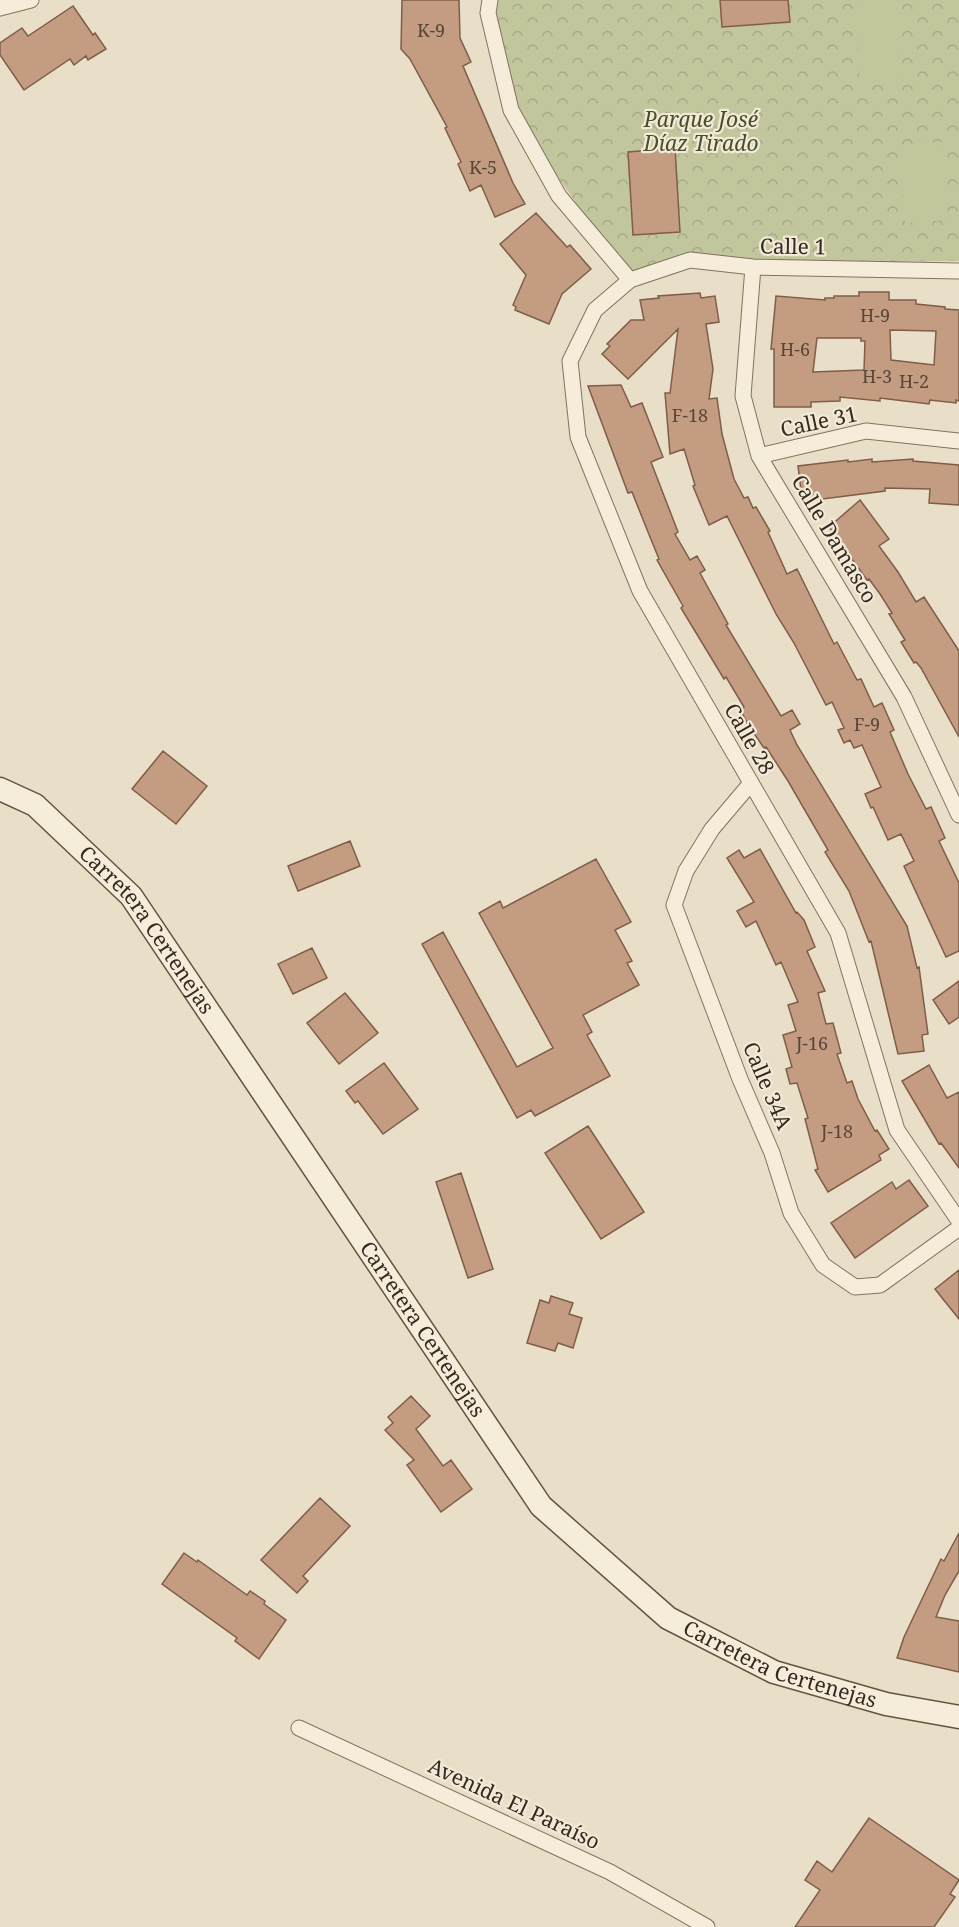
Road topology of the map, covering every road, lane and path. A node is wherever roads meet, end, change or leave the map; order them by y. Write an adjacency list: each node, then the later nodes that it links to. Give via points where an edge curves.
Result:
1 (31, 0): 3 (street)
2 (490, 0): 6 (street, via 488,13 511,110 559,196)
3 (0, 8)
4 (753, 267): 5 (street, Calle 1); 6 (street, Calle 1, via 690,261); 8 (street, Calle Damasco, via 743,396)
5 (959, 271)
6 (630, 280): 9 (street, Calle 28, via 595,310 570,361 578,437 640,591)
7 (959, 441): 8 (street, Calle 31, via 866,431)
8 (759, 456): 11 (street, Calle Damasco, via 904,697)
9 (751, 783): 12 (street, Calle 28, via 838,933 897,1130); 13 (street, Calle 34A, via 707,837 686,871 674,905 772,1153 791,1213 823,1265 855,1287 880,1285)
10 (0, 789): 14 (main road, Carretera Certenejas, via 35,806 131,896 541,1506 668,1618 774,1672 886,1704)
11 (959, 815)
12 (959, 1221)
13 (959, 1228)
14 (959, 1717)
15 (299, 1728): 16 (street, Avenida El Paraíso, via 610,1872)
16 (707, 1927)

